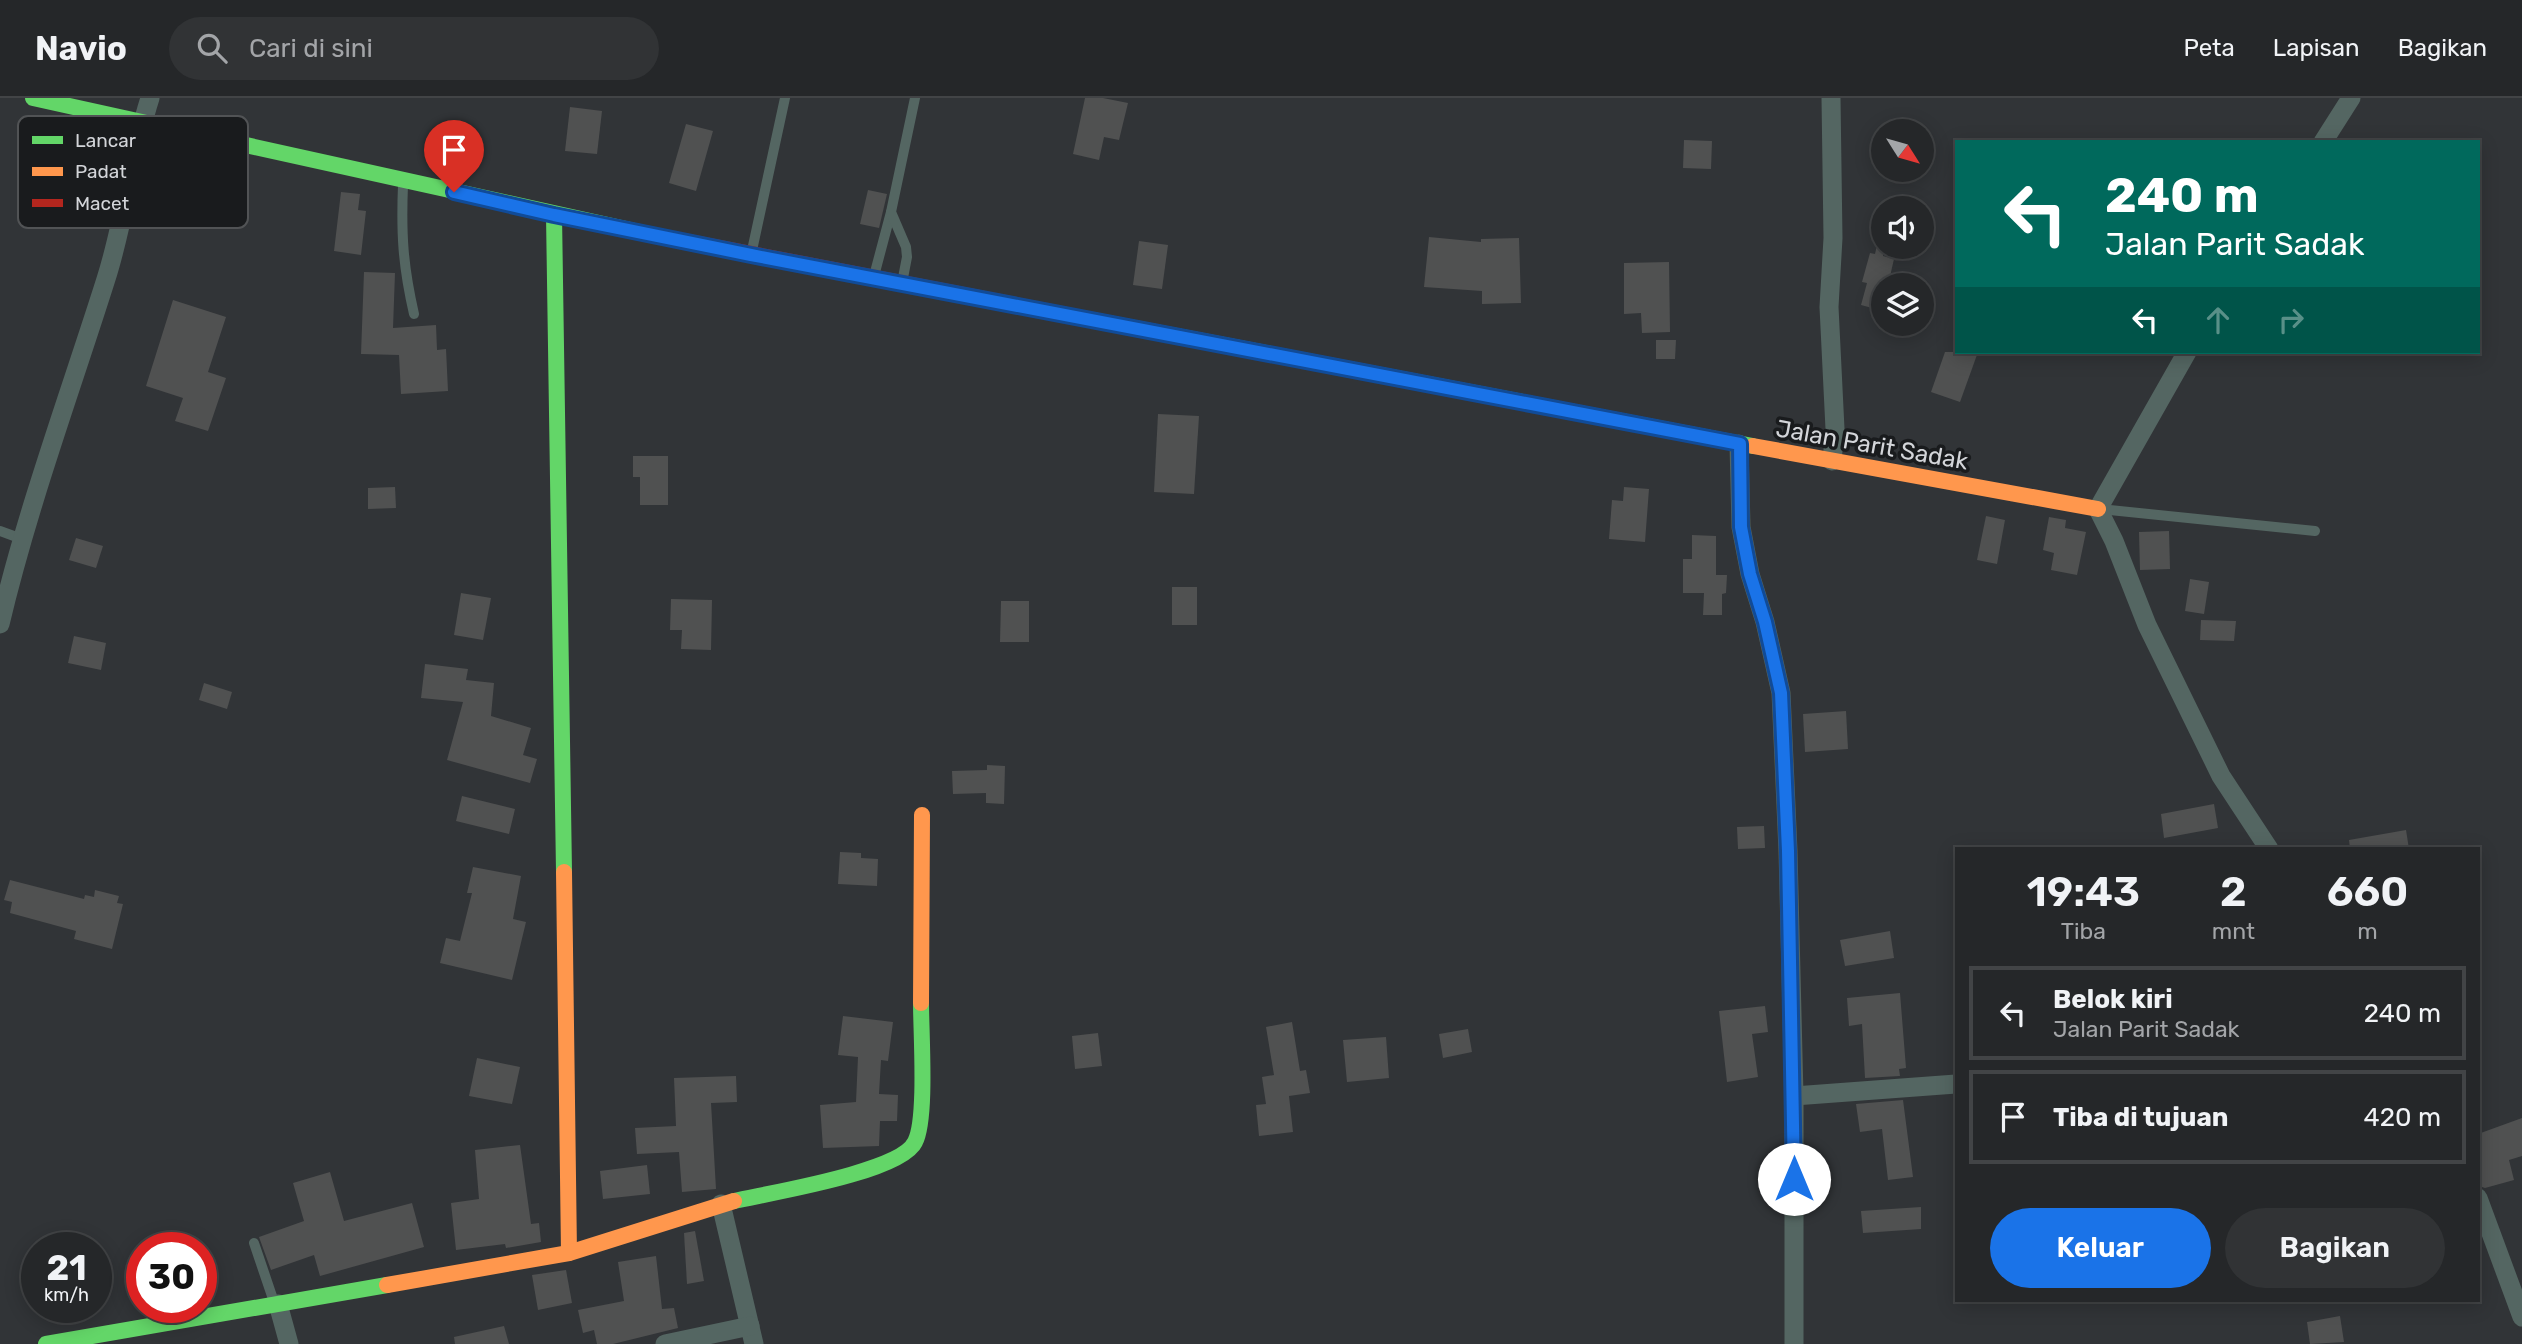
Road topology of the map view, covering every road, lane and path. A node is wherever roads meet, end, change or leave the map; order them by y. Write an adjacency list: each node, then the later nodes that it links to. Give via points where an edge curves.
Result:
1 (33, 98): 7 (street, Jalan Parit Sadak)
2 (150, 98): 8 (street)
3 (785, 98): 15 (lane)
4 (915, 98): 12 (lane)
5 (1831, 98): 21 (street)
6 (2351, 98): 9 (street)
7 (111, 116)
8 (144, 116)
9 (2324, 140)
10 (248, 146): 11 (street, Jalan Parit Sadak)
11 (404, 181): 13 (street, Jalan Parit Sadak); 18 (lane, via 401,234)
12 (891, 212): 16 (lane); 17 (lane, via 906,247)
13 (554, 215): 15 (street, Jalan Parit Sadak); 34 (street)
14 (119, 228): 25 (street, via 108,275)
15 (751, 255): 16 (street, Jalan Parit Sadak)
16 (873, 278): 17 (street, Jalan Parit Sadak)
17 (902, 284): 20 (street, Jalan Parit Sadak)
18 (414, 314)
19 (2186, 354): 22 (street)
20 (1740, 444): 21 (street, Jalan Parit Sadak); 30 (street, via 1741,527 1781,693)
21 (1833, 445): 22 (street, Jalan Parit Sadak)
22 (2098, 509): 24 (lane); 28 (street, via 2147,625 2221,776)
23 (0, 531): 25 (lane)
24 (2315, 531)
25 (22, 539): 26 (street)
26 (0, 624)
27 (922, 815): 32 (street, via 921,1123 915,1144 898,1159 857,1172)
28 (2268, 847)
29 (1955, 1084): 30 (street)
30 (1794, 1096): 41 (street)
31 (2480, 1203): 36 (street)
32 (721, 1204): 34 (street); 37 (street)
33 (254, 1243): 35 (lane)
34 (569, 1253): 35 (street)
35 (277, 1305): 38 (street); 39 (street)
36 (2522, 1317)
37 (752, 1335): 40 (street)
38 (46, 1344)
39 (289, 1344)
40 (665, 1344)
41 (1794, 1344)

